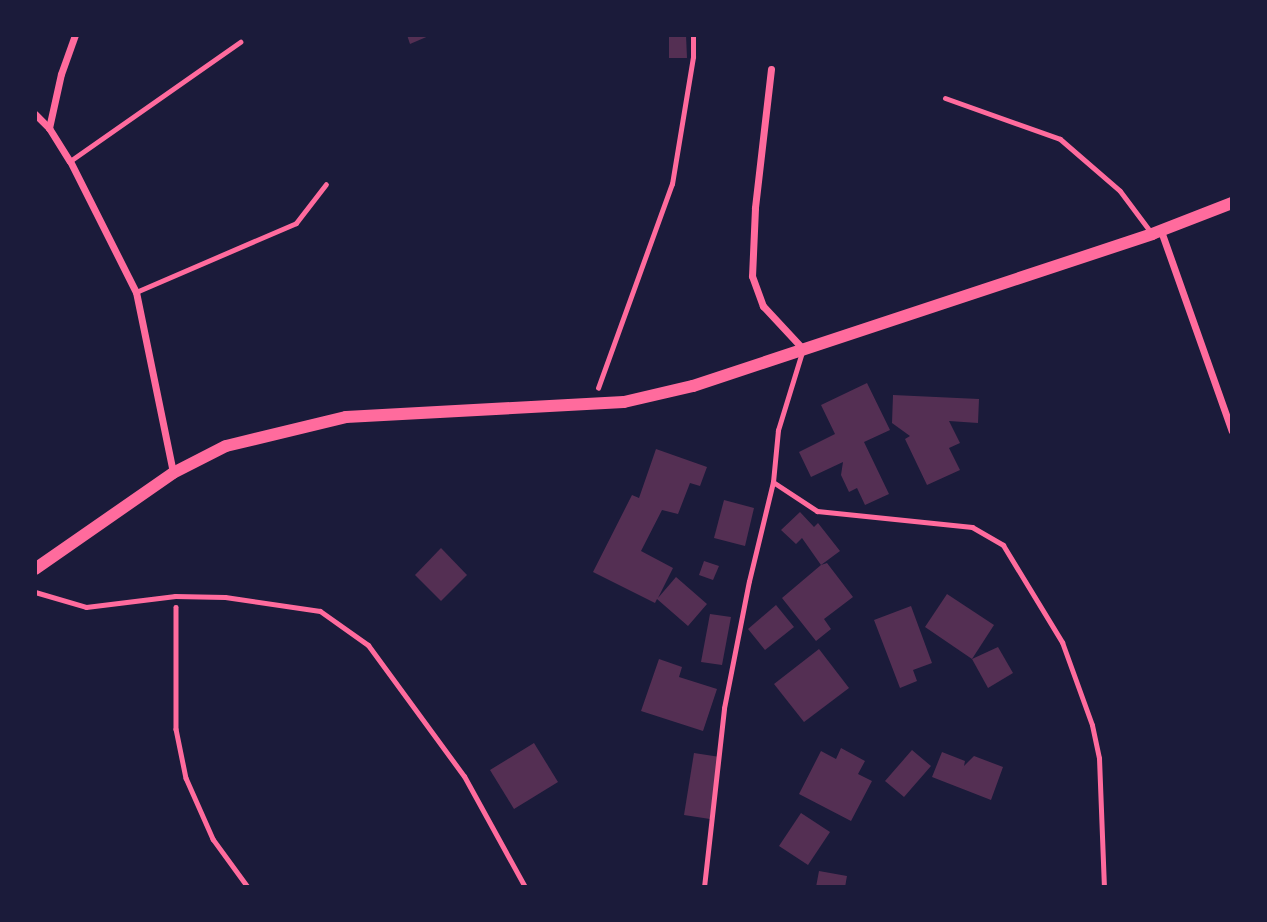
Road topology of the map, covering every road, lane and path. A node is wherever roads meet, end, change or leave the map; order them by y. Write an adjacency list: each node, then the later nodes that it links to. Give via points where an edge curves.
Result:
1 (75, 35): 7 (street)
2 (693, 35): 14 (path, via 672,184)
3 (240, 43): 8 (lane)
4 (771, 69): 13 (street, via 752,276 763,306)
5 (945, 98): 11 (lane, via 1060,139 1120,191)
6 (35, 114): 7 (street)
7 (49, 128): 8 (street)
8 (69, 161): 12 (street)
9 (326, 184): 12 (lane, via 296,223)
10 (1232, 205): 11 (street)
11 (1157, 232): 13 (street); 15 (street)
12 (136, 292): 16 (street)
13 (803, 349): 14 (street, via 693,386); 17 (lane, via 778,430)
14 (592, 405): 16 (street, via 346,417 226,446)
15 (1232, 431)
16 (173, 473): 18 (street)
17 (774, 482): 23 (lane, via 724,708); 24 (lane, via 817,510 972,527 1003,545 1062,642 1091,725 1099,758)
18 (35, 569)
19 (35, 592): 20 (lane, via 86,607)
20 (175, 596): 21 (path, via 176,729 186,778 213,839); 22 (lane, via 267,601 320,611 368,645 464,776)
21 (248, 887)
22 (525, 887)
23 (704, 887)
24 (1104, 887)

